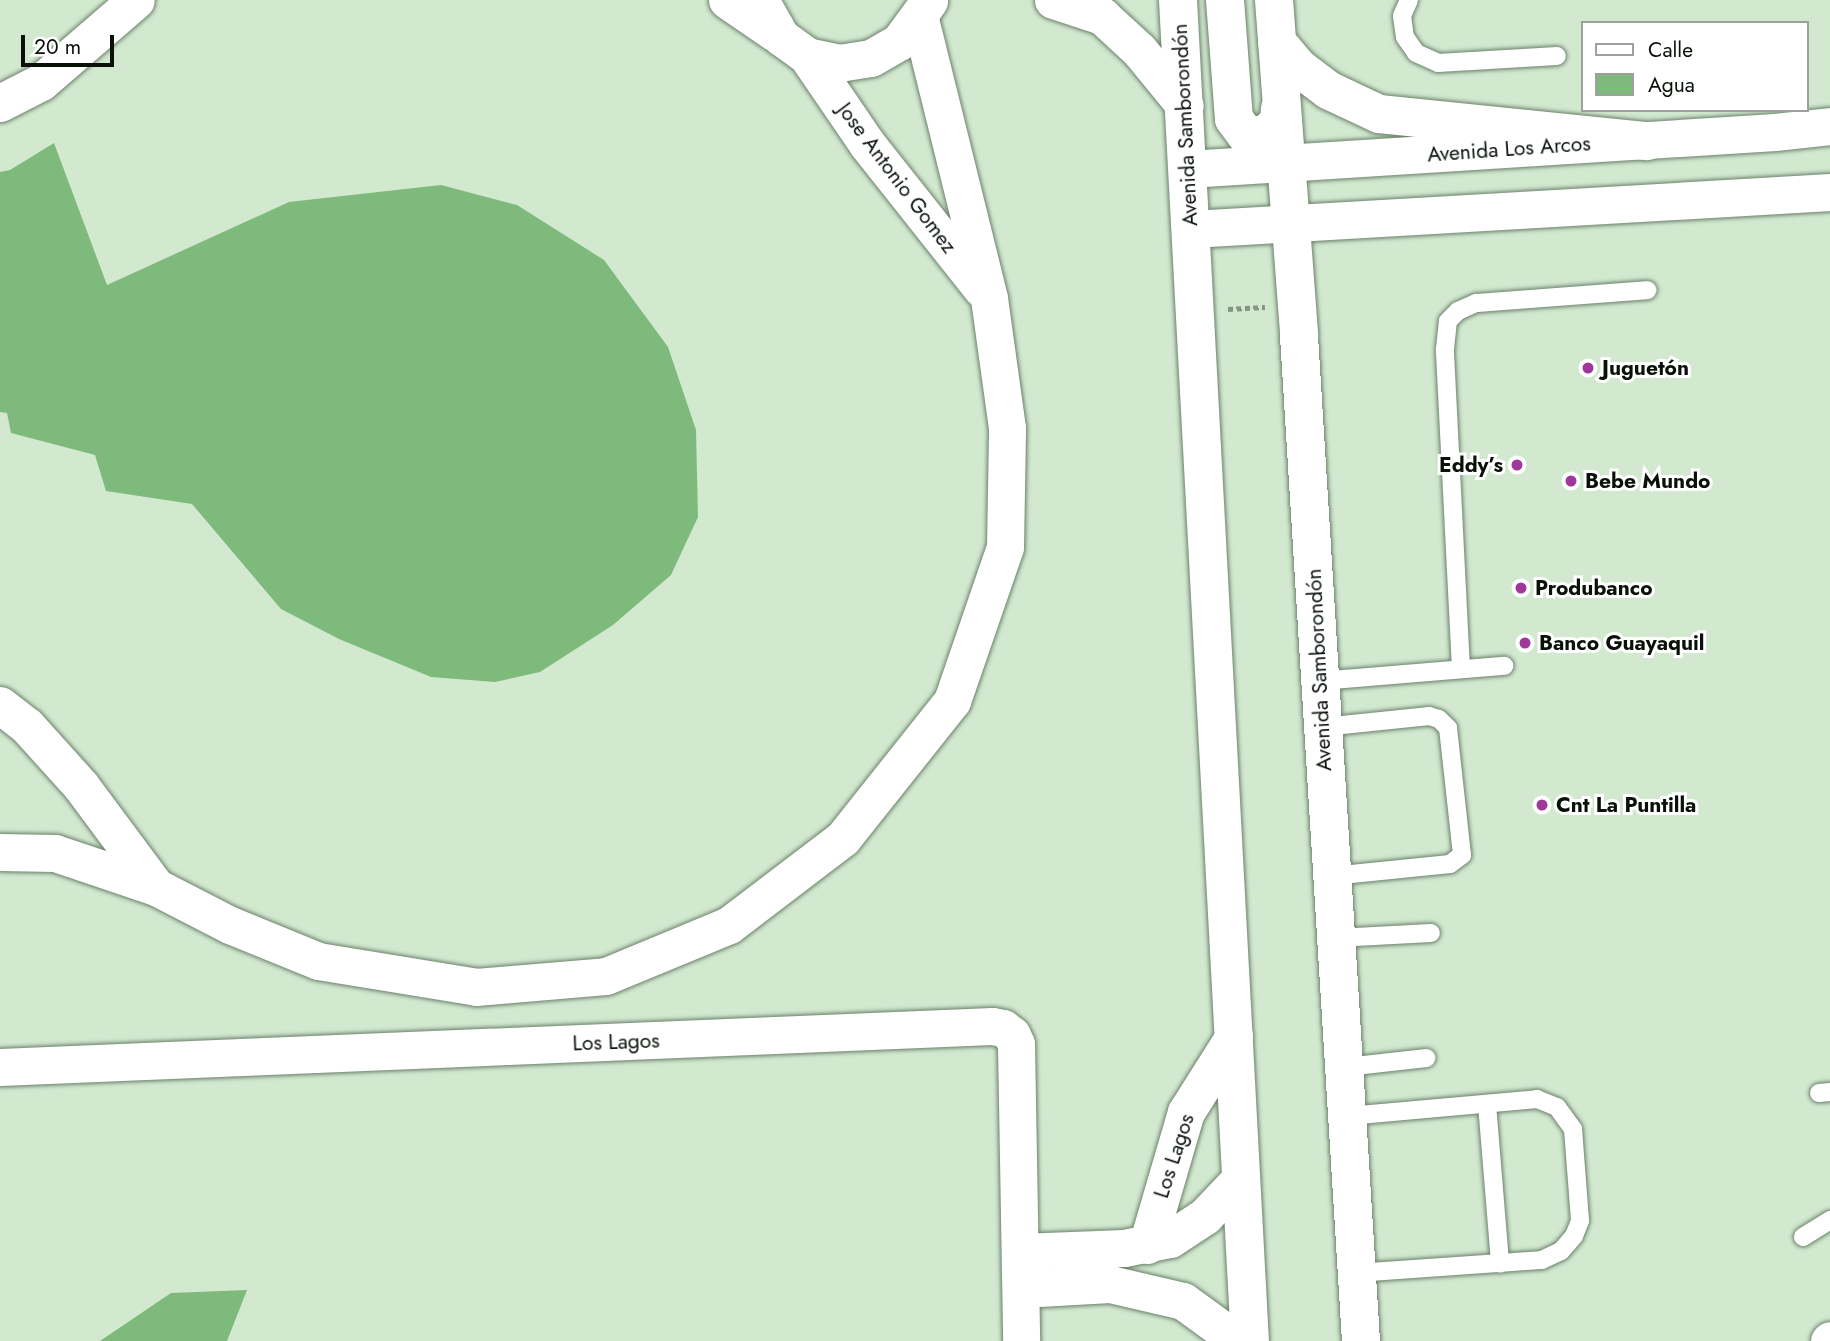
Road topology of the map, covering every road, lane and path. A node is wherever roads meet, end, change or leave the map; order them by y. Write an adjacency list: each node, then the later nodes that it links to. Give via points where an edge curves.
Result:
1 (136, 0): 13 (street, via 41,82)
2 (727, 0): 11 (street, Jose Antonio Gomez)
3 (760, 0): 11 (street)
4 (1053, 0): 14 (street, via 1102,16 1139,50)
5 (1178, 0): 14 (highway, Avenida Samborondón)
6 (1225, 0): 15 (highway, via 1234,120 1246,135 1265,135 1279,122)
7 (1274, 0): 10 (highway, Avenida Samborondón)
8 (1409, 0): 12 (lane, via 1402,16 1405,37 1416,53 1438,63)
9 (925, 8): 11 (street, via 899,42 871,58 839,63); 26 (street, Jose Antonio Gomez)
10 (1277, 42): 15 (highway, Avenida Samborondón); 18 (highway, via 1299,68 1328,90 1380,114)
11 (794, 46): 26 (street, Jose Antonio Gomez)
12 (1557, 56)
13 (0, 103)
14 (1185, 106): 20 (highway, Avenida Samborondón)
15 (1280, 109): 19 (highway, Avenida Samborondón)
16 (1830, 126): 17 (street, Avenida Los Arcos)
17 (1775, 132): 18 (street, Avenida Los Arcos); 22 (street)
18 (1647, 141): 19 (street, Avenida Los Arcos)
19 (1285, 163): 20 (street, Avenida Los Arcos); 23 (highway, Avenida Samborondón)
20 (1188, 169): 24 (highway, Avenida Samborondón)
21 (1830, 192): 22 (street)
22 (1779, 193): 23 (street)
23 (1290, 223): 24 (street); 27 (highway, Avenida Samborondón)
24 (1191, 229): 28 (highway, Avenida Samborondón)
25 (1648, 290): 30 (lane, via 1475,303 1448,321 1444,349)
26 (989, 298): 36 (street, Jose Antonio Gomez, via 1007,428 1005,547 952,701 844,838 729,925 606,976 476,987 318,961 230,925)
27 (1297, 305): 28 (path); 31 (highway, Avenida Samborondón)
28 (1197, 311): 39 (highway, Avenida Samborondón)
29 (1504, 666): 30 (lane)
30 (1461, 669): 31 (lane)
31 (1320, 681): 33 (highway, Avenida Samborondón)
32 (0, 705): 36 (street, Jose Antonio Gomez, via 27,726 81,786)
33 (1322, 727): 35 (highway, Avenida Samborondón); 35 (lane, via 1429,716 1439,719 1448,728 1462,855 1450,864)
34 (0, 852): 36 (street, Jose Antonio Gomez, via 55,853)
35 (1332, 876): 38 (highway, Avenida Samborondón)
36 (156, 887)
37 (1431, 933): 38 (lane)
38 (1336, 937): 42 (highway, Avenida Samborondón)
39 (1234, 1036): 45 (highway, Avenida Samborondón); 48 (street, Los Lagos, via 1186,1112)
40 (1426, 1058): 42 (lane)
41 (0, 1067): 49 (street, Los Lagos, via 992,1026 1012,1035 1016,1044)
42 (1346, 1067): 44 (highway, Avenida Samborondón)
43 (1487, 1104): 44 (lane); 50 (lane); 50 (lane, via 1537,1099 1557,1107 1573,1129 1580,1221 1574,1236 1561,1251 1542,1260)
44 (1348, 1116): 51 (highway, Avenida Samborondón)
45 (1241, 1178): 48 (street, Los Lagos, via 1205,1216 1170,1239); 55 (highway, Avenida Samborondón)
46 (1830, 1220): 47 (lane)
47 (1803, 1237)
48 (1147, 1245): 49 (street, Los Lagos)
49 (1020, 1252): 52 (street, Los Lagos)
50 (1500, 1264): 51 (lane)
51 (1357, 1273): 56 (highway, Avenida Samborondón)
52 (1021, 1289): 53 (street, Los Lagos); 54 (street, via 1110,1284 1171,1298 1183,1301)
53 (1021, 1341)
54 (1238, 1341)
55 (1250, 1341)
56 (1361, 1341)

